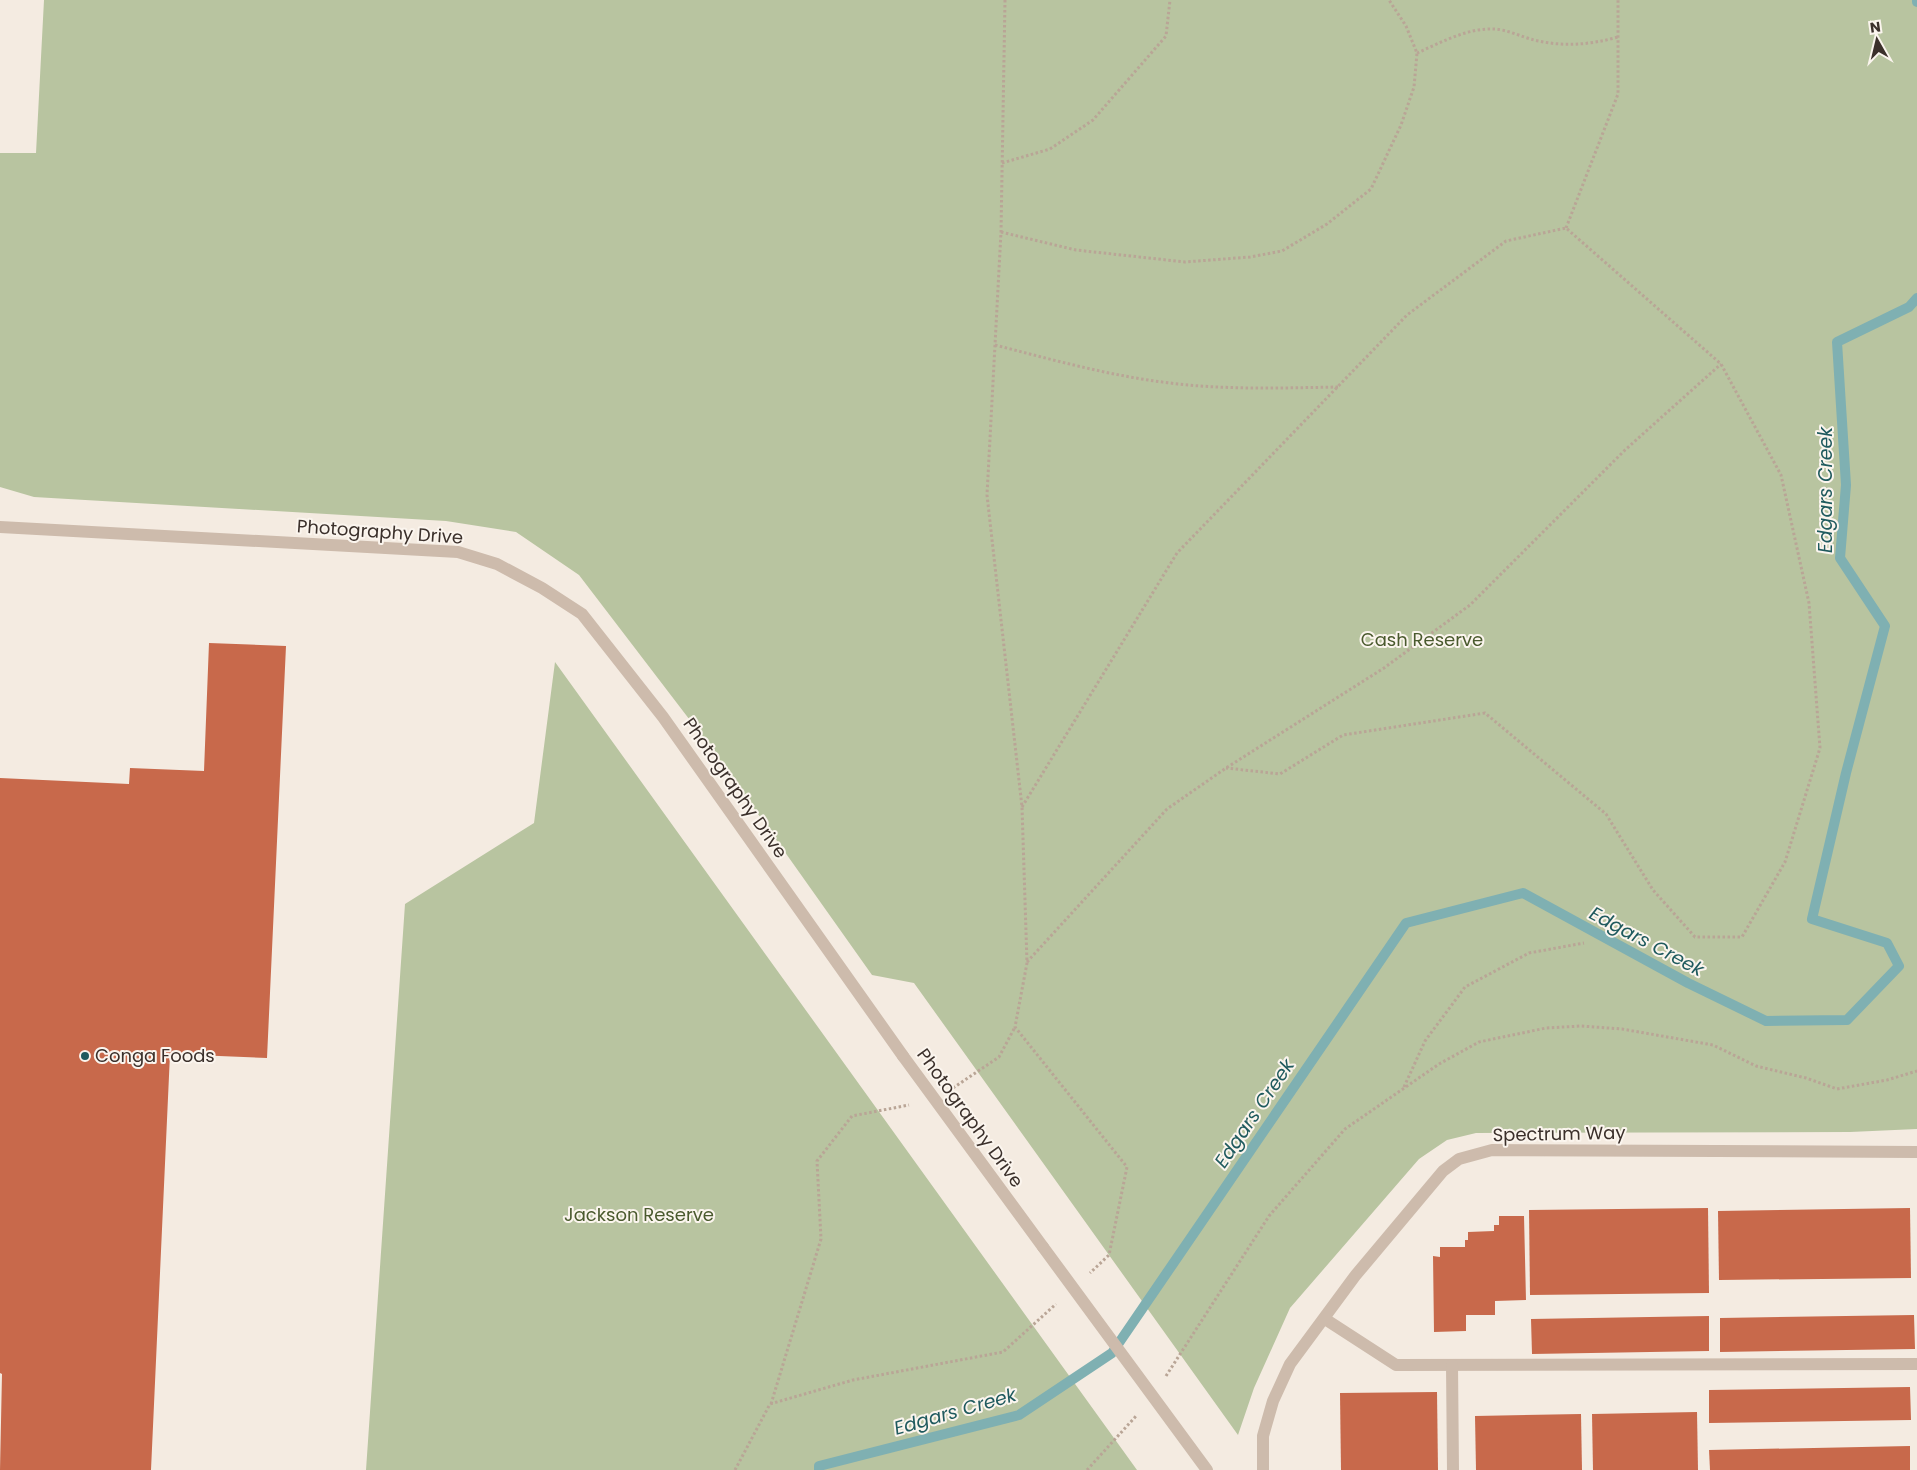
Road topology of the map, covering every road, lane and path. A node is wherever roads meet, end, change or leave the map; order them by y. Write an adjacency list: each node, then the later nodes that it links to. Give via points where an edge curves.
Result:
1 (1005, 0): 7 (path)
2 (1170, 0): 7 (path, via 1166,36 1093,120 1050,149)
3 (1389, 0): 6 (path, via 1406,26)
4 (1618, 0): 5 (path)
5 (1618, 37): 6 (path, via 1570,45 1494,29 1458,35); 8 (path, via 1618,94)
6 (1417, 52): 9 (path, via 1414,87 1401,126 1371,189 1326,224 1282,251 1185,262 1076,250)
7 (1002, 163): 9 (path)
8 (1566, 228): 11 (path); 12 (path, via 1506,240 1407,315)
9 (1001, 232): 10 (path)
10 (995, 346): 12 (path, via 1097,372 1171,383 1254,388); 15 (path, via 987,495)
11 (1722, 364): 14 (path, via 1625,450 1470,605 1384,668); 14 (path, via 1781,475 1810,603 1820,748 1785,862 1742,937 1695,937 1653,890 1606,814 1485,713 1343,735 1280,774)
12 (1338, 387): 15 (path, via 1177,553)
13 (0, 527): 21 (street, Photography Drive, via 458,552 497,564 542,588 582,614 663,717)
14 (1226, 768): 17 (path, via 1166,809)
15 (1022, 807): 17 (path)
16 (1584, 944): 20 (path, via 1529,953 1465,987 1425,1040)
17 (1027, 963): 18 (path)
18 (1015, 1027): 21 (path, via 999,1057); 23 (path, via 1127,1168)
19 (1917, 1071): 20 (path, via 1838,1089 1756,1066 1713,1045 1622,1029 1580,1026 1546,1028 1479,1042)
20 (1404, 1088): 28 (path, via 1345,1128 1269,1216)
21 (935, 1100): 29 (path, via 852,1116 816,1161 821,1239); 33 (street, Photography Drive, bridge)
22 (1917, 1152): 24 (street, Spectrum Way, via 1492,1150 1459,1159 1442,1171 1424,1192 1355,1276)
23 (1109, 1255)
24 (1325, 1319): 27 (street, via 1396,1364); 34 (street, Spectrum Way, via 1290,1364 1273,1400 1263,1436)
25 (1003, 1352): 29 (path, via 854,1380)
26 (1917, 1364): 27 (street)
27 (1452, 1365): 35 (street)
28 (1173, 1366)
29 (770, 1404): 31 (path)
30 (1128, 1426): 32 (path)
31 (735, 1470)
32 (1087, 1470)
33 (1207, 1470)
34 (1263, 1470)
35 (1453, 1470)

